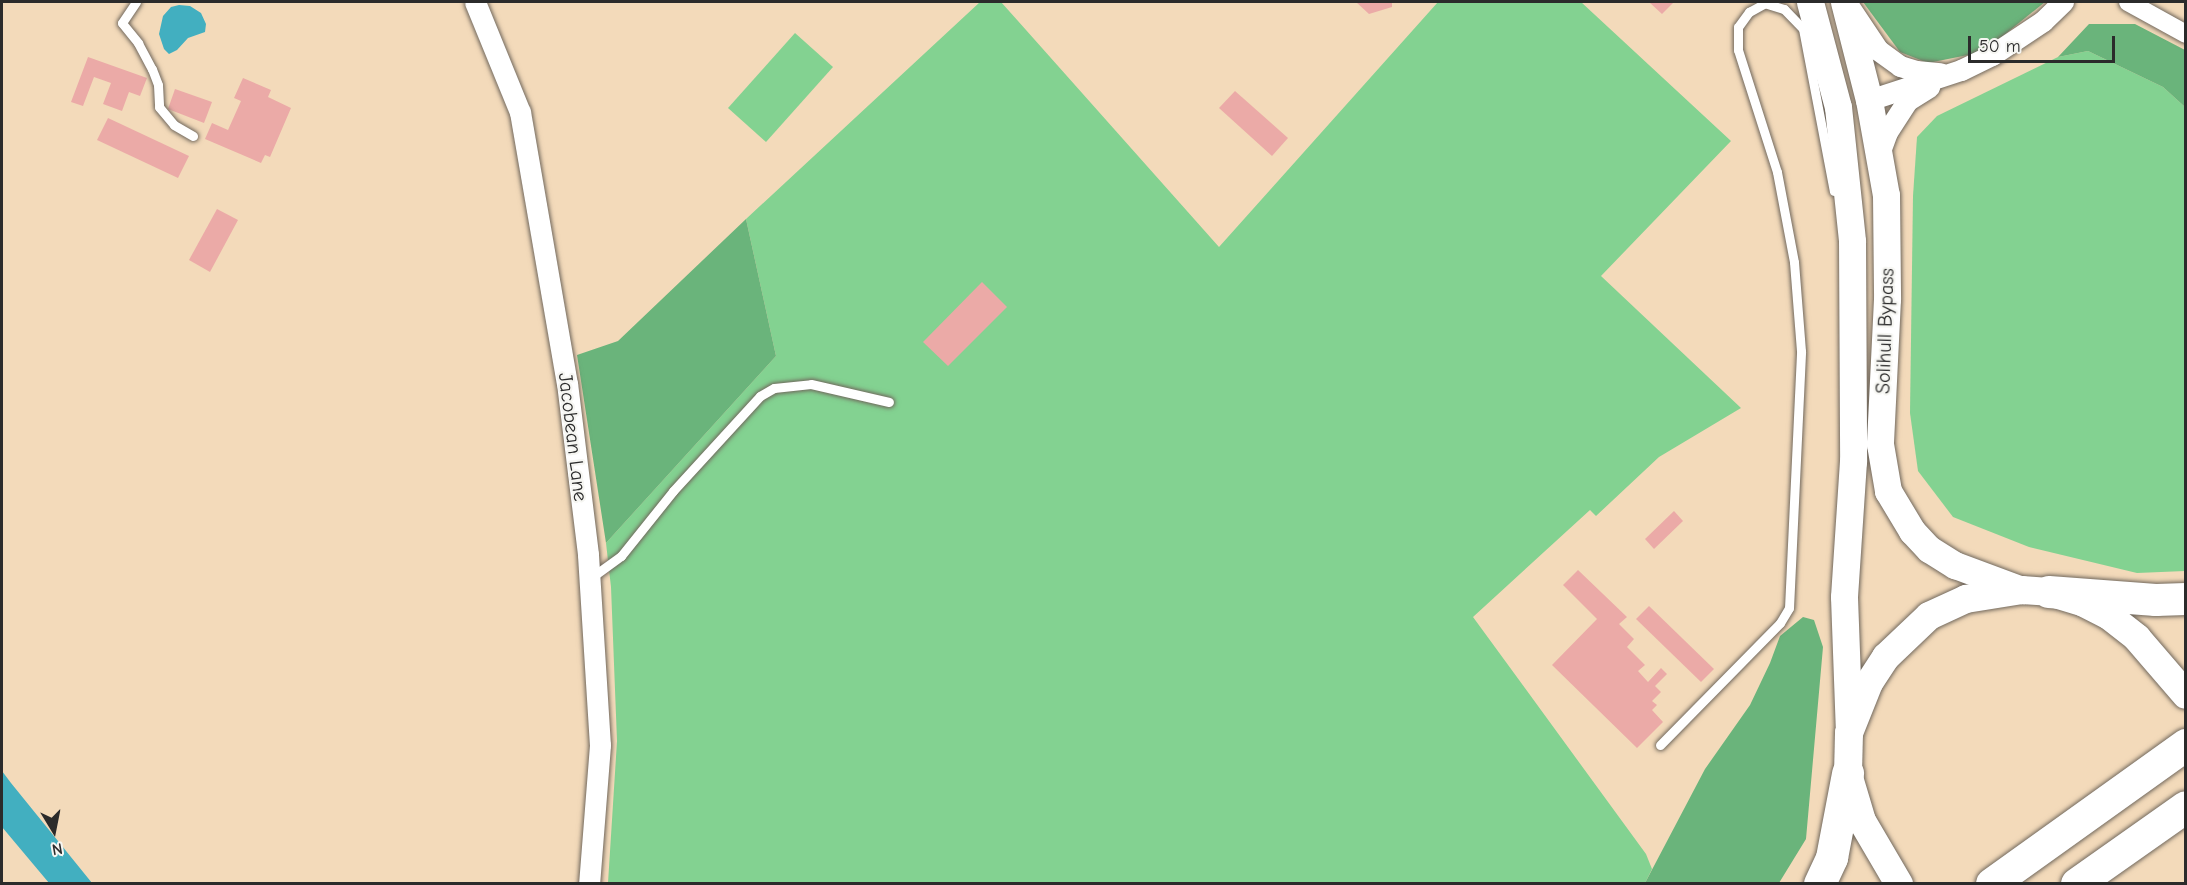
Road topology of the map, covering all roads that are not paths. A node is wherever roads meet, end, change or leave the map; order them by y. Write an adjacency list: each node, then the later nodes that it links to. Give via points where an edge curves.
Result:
1 (136, 2): 11 (lane, via 122,23 152,69 158,85 159,107 174,125)
2 (475, 2): 16 (street, Jacobean Lane, via 522,119 567,383)
3 (1765, 2): 13 (lane, via 1784,9 1803,29 1836,202); 21 (lane, via 1749,12 1738,27 1738,50 1777,172 1794,262 1801,351 1789,608 1780,623)
4 (1810, 2): 13 (main road, via 1838,107)
5 (1845, 2): 9 (street, via 1878,50 1900,66); 10 (main road, Solihull Bypass)
6 (2063, 2): 9 (street, via 2015,41)
7 (2128, 2): 8 (street)
8 (2186, 34)
9 (1949, 73): 10 (street); 12 (street, via 1908,100 1887,132)
10 (1869, 100): 12 (main road, Solihull Bypass); 14 (main road, via 1858,113 1856,125 1864,173 1865,277)
11 (193, 136)
12 (1879, 154): 17 (main road, Solihull Bypass, via 1888,237 1880,444 1888,491 1912,531 1929,549 1955,565)
13 (1852, 241): 14 (main road)
14 (1853, 327): 20 (main road, Solihull Bypass, via 1853,461 1844,597)
15 (890, 402): 16 (lane, via 811,384 774,388 760,396 673,491 621,556)
16 (590, 579): 26 (street, Jacobean Lane, via 600,745)
17 (2035, 591): 18 (highway); 19 (highway, via 2084,603 2108,615 2137,638); 20 (highway, via 1966,599 1929,616 1886,657 1869,683)
18 (2186, 599)
19 (2185, 695)
20 (1849, 733): 23 (highway)
21 (1660, 745)
22 (2186, 745): 28 (highway)
23 (1848, 774): 25 (highway, via 1862,821); 27 (highway, via 1832,858)
24 (2186, 807): 29 (highway)
25 (1893, 874)
26 (589, 884)
27 (1820, 884)
28 (1992, 884)
29 (2077, 884)

